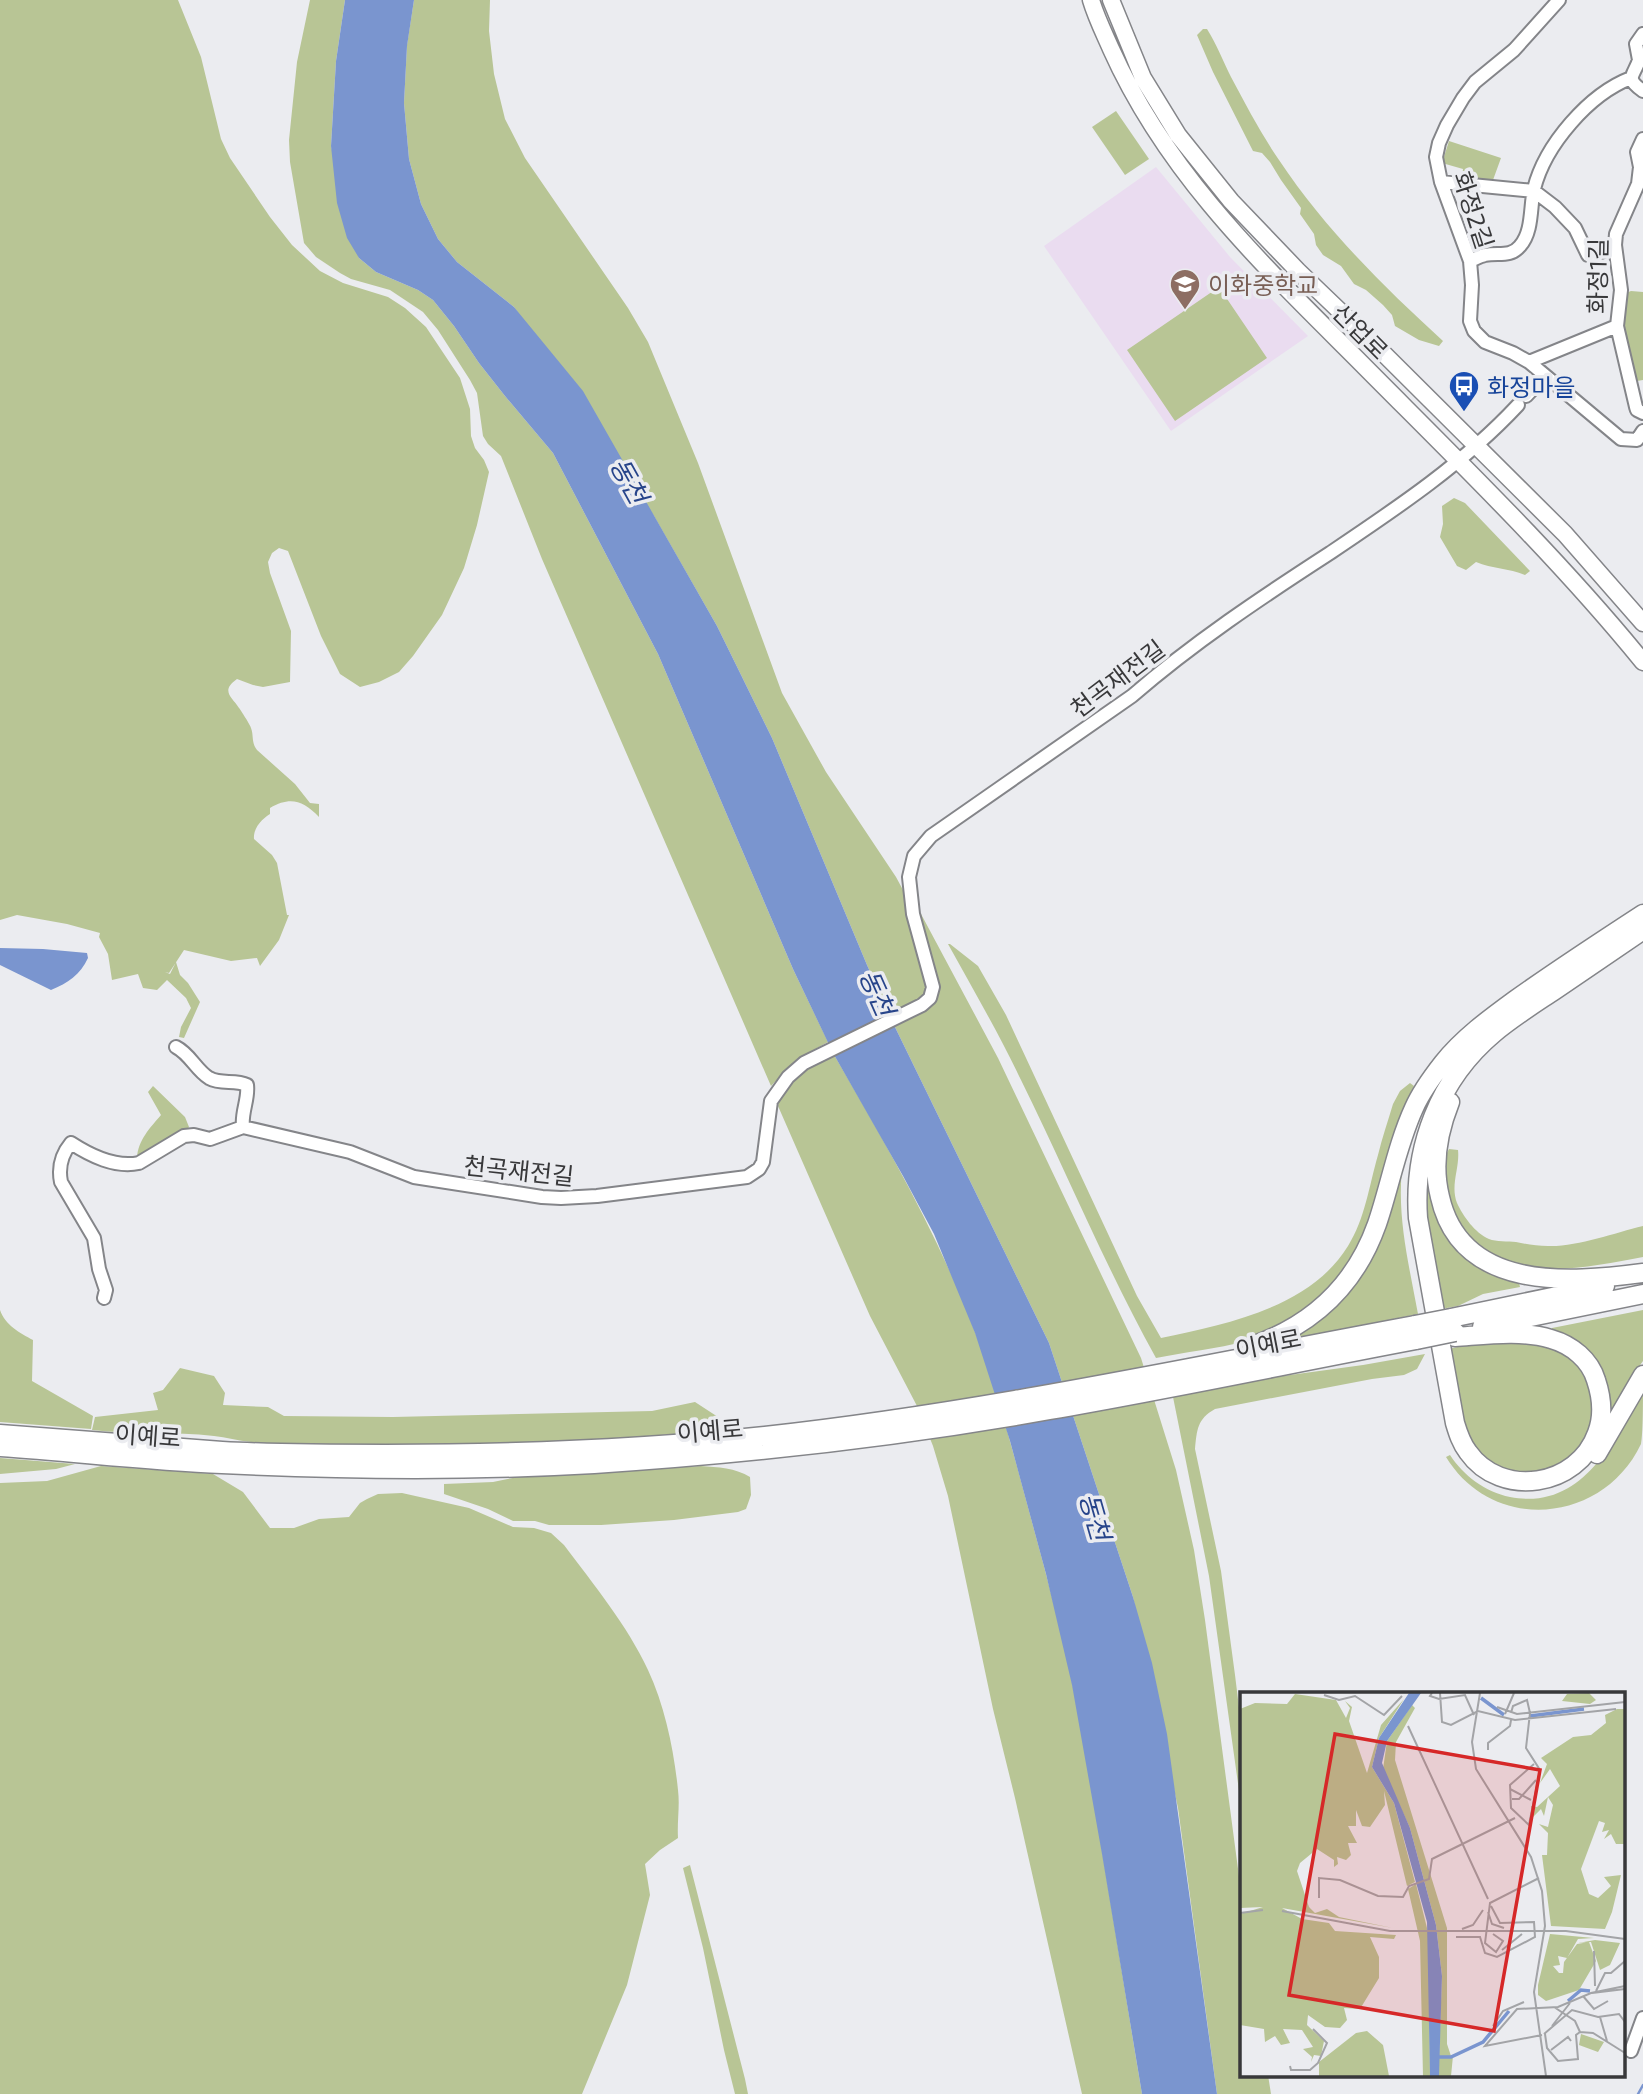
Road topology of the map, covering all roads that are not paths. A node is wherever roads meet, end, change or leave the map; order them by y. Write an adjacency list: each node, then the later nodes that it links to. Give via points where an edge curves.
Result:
1 (1091, 0): 18 (main road, 산업로, via 1127,84 1162,144 1217,214)
2 (1111, 0): 17 (main road, 산업로, via 1143,78 1178,135 1231,201)
3 (1559, 0): 8 (street, 화정2길, via 1463,98 1436,157)
4 (1643, 34): 5 (street, via 1636,44 1639,60)
5 (1631, 78): 6 (street); 9 (street, via 1611,87 1580,114 1544,163)
6 (1643, 91)
7 (1643, 139): 10 (street, 화정1길, via 1637,152 1638,184)
8 (1441, 182): 9 (street); 11 (street, 화정2길)
9 (1534, 191): 10 (street, via 1576,228 1588,255); 11 (street, via 1520,247)
10 (1615, 245): 12 (street, 화정1길, via 1621,290)
11 (1470, 261): 13 (street, 화정2길, via 1474,331 1485,342)
12 (1617, 326): 13 (street); 15 (street, 화정1길, via 1636,407)
13 (1529, 362): 14 (street)
14 (1545, 376): 16 (street, via 1621,439 1637,440); 17 (street, 천곡재전길)
15 (1643, 413)
16 (1643, 431)
17 (1476, 445): 18 (street, 천곡재전길); 19 (main road, 산업로)
18 (1459, 462): 20 (main road, 산업로); 26 (street, 천곡재전길, via 931,836 914,856 909,877 913,914 933,988 930,999 804,1063 788,1077 771,1101 763,1161 754,1174 561,1198 435,1181 350,1152)
19 (1643, 623)
20 (1643, 662)
21 (1643, 914): 23 (highway)
22 (1643, 930): 24 (highway)
23 (1497, 1014): 31 (highway, via 1446,1069 1420,1121 1409,1168 1408,1218 1452,1441 1459,1456 1487,1481 1523,1491 1556,1486 1585,1468 1599,1452); 32 (highway, via 1471,1034 1426,1086 1396,1157 1377,1225 1338,1293 1279,1336)
24 (1493, 1034): 27 (highway, via 1465,1069 1443,1122 1436,1166 1442,1209 1451,1227 1464,1246 1482,1260 1523,1275 1548,1279); 30 (highway, via 1438,1102 1418,1168 1418,1218 1455,1423 1468,1452 1486,1470 1506,1479 1536,1482 1552,1478 1580,1459 1597,1434 1601,1406 1595,1375 1577,1352 1534,1335)
25 (176, 1047): 26 (street, via 212,1080 247,1085)
26 (243, 1127): 29 (street, via 210,1139 184,1136 134,1164 103,1160 71,1143 65,1150 59,1166 61,1182 94,1238)
27 (1643, 1276): 30 (highway)
28 (1643, 1294): 30 (highway)
29 (104, 1298)
30 (1454, 1329): 32 (highway, 이예로, bridge, via 1415,1332)
31 (1643, 1375)
32 (1174, 1378): 35 (highway, 이예로)
33 (0, 1434): 35 (highway, 이예로, via 225,1451 354,1454)
34 (0, 1447): 35 (highway, 이예로, via 223,1464 474,1468 590,1464)
35 (694, 1450)
36 (1643, 2018): 37 (street)
37 (1631, 2051)

